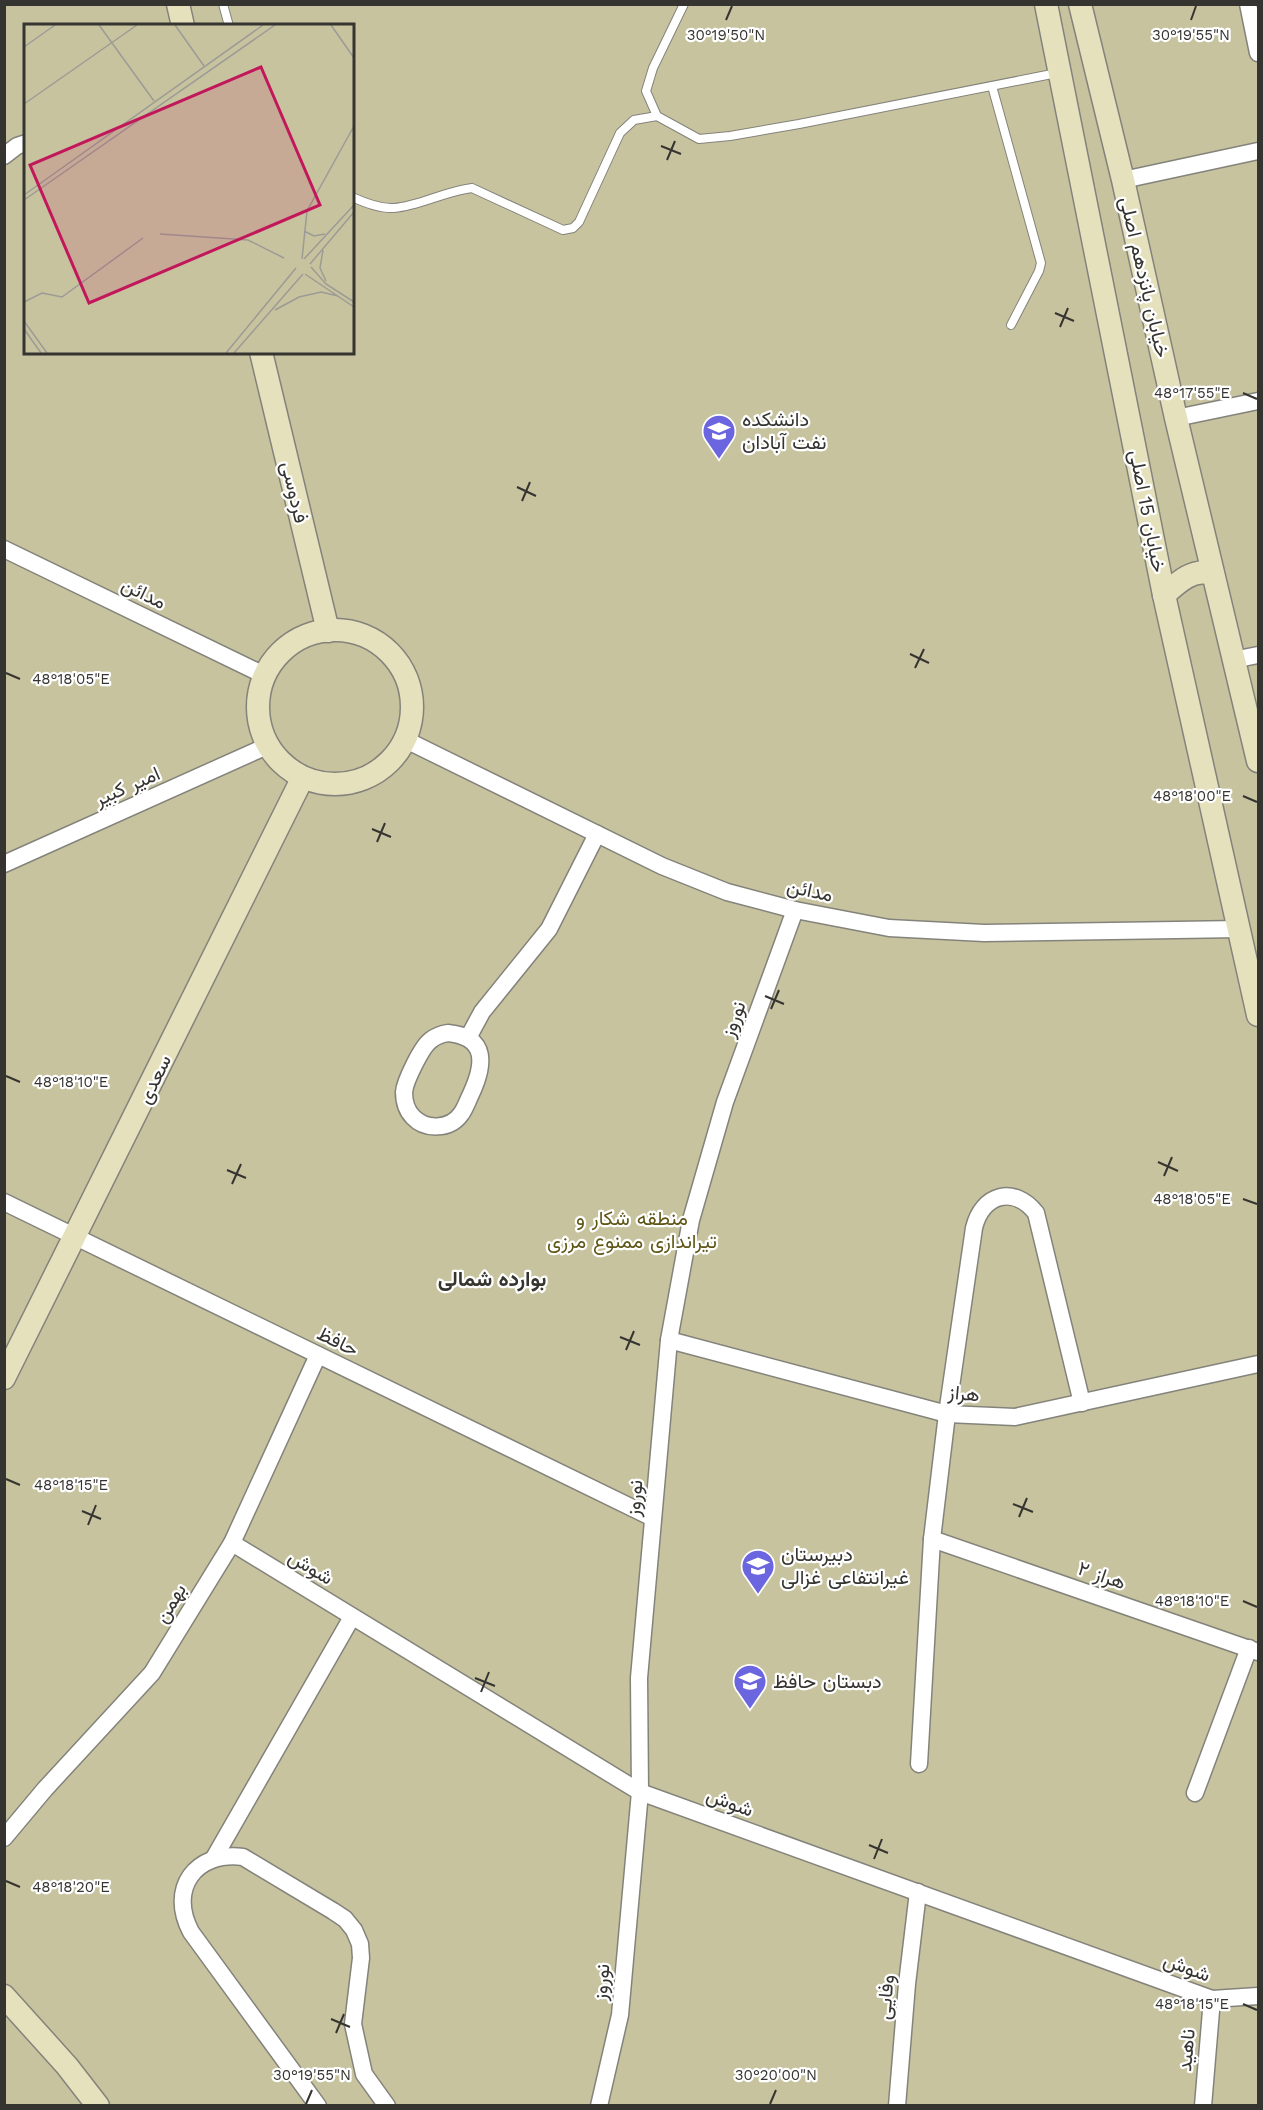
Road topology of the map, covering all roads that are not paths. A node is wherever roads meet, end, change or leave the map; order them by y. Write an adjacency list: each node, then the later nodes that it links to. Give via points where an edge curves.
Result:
1 (178, 4): 7 (main road)
2 (223, 4): 8 (lane)
3 (684, 4): 12 (lane, via 648,79 646,91)
4 (1046, 4): 10 (main road, خیابان 15 اصلی)
5 (1080, 4): 16 (main road, خیابان پانزدهم اصلی)
6 (1248, 4): 9 (street)
7 (183, 24)
8 (228, 24)
9 (1258, 53)
10 (1061, 72): 11 (lane); 24 (main road, خیابان 15 اصلی)
11 (992, 86): 12 (lane, via 699,139); 18 (lane, via 1041,262)
12 (657, 116): 17 (lane, via 634,120 620,133 573,228 563,230 472,188 392,208)
13 (24, 144): 15 (street)
14 (1258, 151): 16 (street)
15 (4, 156)
16 (1123, 180): 21 (main road, خیابان پانزدهم اصلی)
17 (354, 198)
18 (1011, 325)
19 (261, 354): 25 (main road, فردوسی)
20 (1258, 401): 21 (street)
21 (1176, 418): 23 (main road, خیابان پانزدهم اصلی)
22 (4, 549): 28 (street, مدائن)
23 (1213, 575): 24 (main road, via 1208,572 1187,576); 27 (main road, خیابان پانزدهم اصلی)
24 (1164, 595): 36 (main road, خیابان 15 اصلی)
25 (328, 631): 28 (main road, via 297,639 278,655); 29 (main road, via 344,630 367,636 388,650 403,669 411,692 412,716)
26 (1258, 655): 27 (street)
27 (1233, 660): 31 (main road, خیابان پانزدهم اصلی)
28 (264, 675): 30 (main road, via 258,715)
29 (406, 740): 32 (main road, via 392,760 373,776 350,784 326,785); 33 (street, مدائن)
30 (267, 746): 32 (main road, via 282,765); 34 (street, امیر کبیر)
31 (1258, 761)
32 (303, 779): 40 (main road, سعدی)
33 (597, 834): 35 (street, مدائن, via 727,892); 38 (street, via 549,929 482,1012)
34 (4, 864)
35 (795, 910): 36 (street, مدائن, via 889,928 984,933); 41 (street, نوروز, via 722,1113 692,1220)
36 (1240, 929): 37 (main road, خیابان 15 اصلی)
37 (1258, 1015)
38 (468, 1038): 38 (street, via 448,1033 423,1048 404,1099 407,1110 423,1124 443,1126 461,1115 481,1064 480,1054)
39 (4, 1202): 40 (street, حافظ)
40 (75, 1238): 42 (street, حافظ); 44 (main road, سعدی)
41 (669, 1340): 46 (street, هراز); 47 (street, نوروز)
42 (318, 1355): 47 (street, حافظ); 49 (street, بهمن)
43 (1258, 1364): 45 (street, هراز)
44 (4, 1378)
45 (1082, 1403): 46 (street, هراز, via 1015,1417); 46 (street, via 1036,1213 1030,1205 1011,1196 990,1201 976,1217)
46 (947, 1414): 48 (street)
47 (653, 1518): 53 (street, نوروز, via 639,1678)
48 (932, 1539): 51 (street, هراز ۲); 52 (street)
49 (232, 1543): 50 (street, شوش); 55 (street, بهمن, via 152,1673)
50 (352, 1617): 53 (street, شوش); 56 (street)
51 (1254, 1650): 54 (street)
52 (919, 1764)
53 (640, 1792): 57 (street, شوش); 64 (street, نوروز, via 620,2015)
54 (1195, 1793)
55 (4, 1838)
56 (214, 1858): 62 (street, via 190,1876 184,1889 184,1918); 63 (street, via 243,1857 339,1915 354,1930 361,1958 352,2024 364,2074)
57 (918, 1892): 60 (street, شوش); 65 (street, وفایی)
58 (4, 1996): 61 (main road)
59 (1258, 1996): 60 (street, شوش)
60 (1212, 1999): 66 (street, ناهید)
61 (98, 2106)
62 (318, 2106)
63 (387, 2106)
64 (599, 2106)
65 (897, 2106)
66 (1203, 2106)

